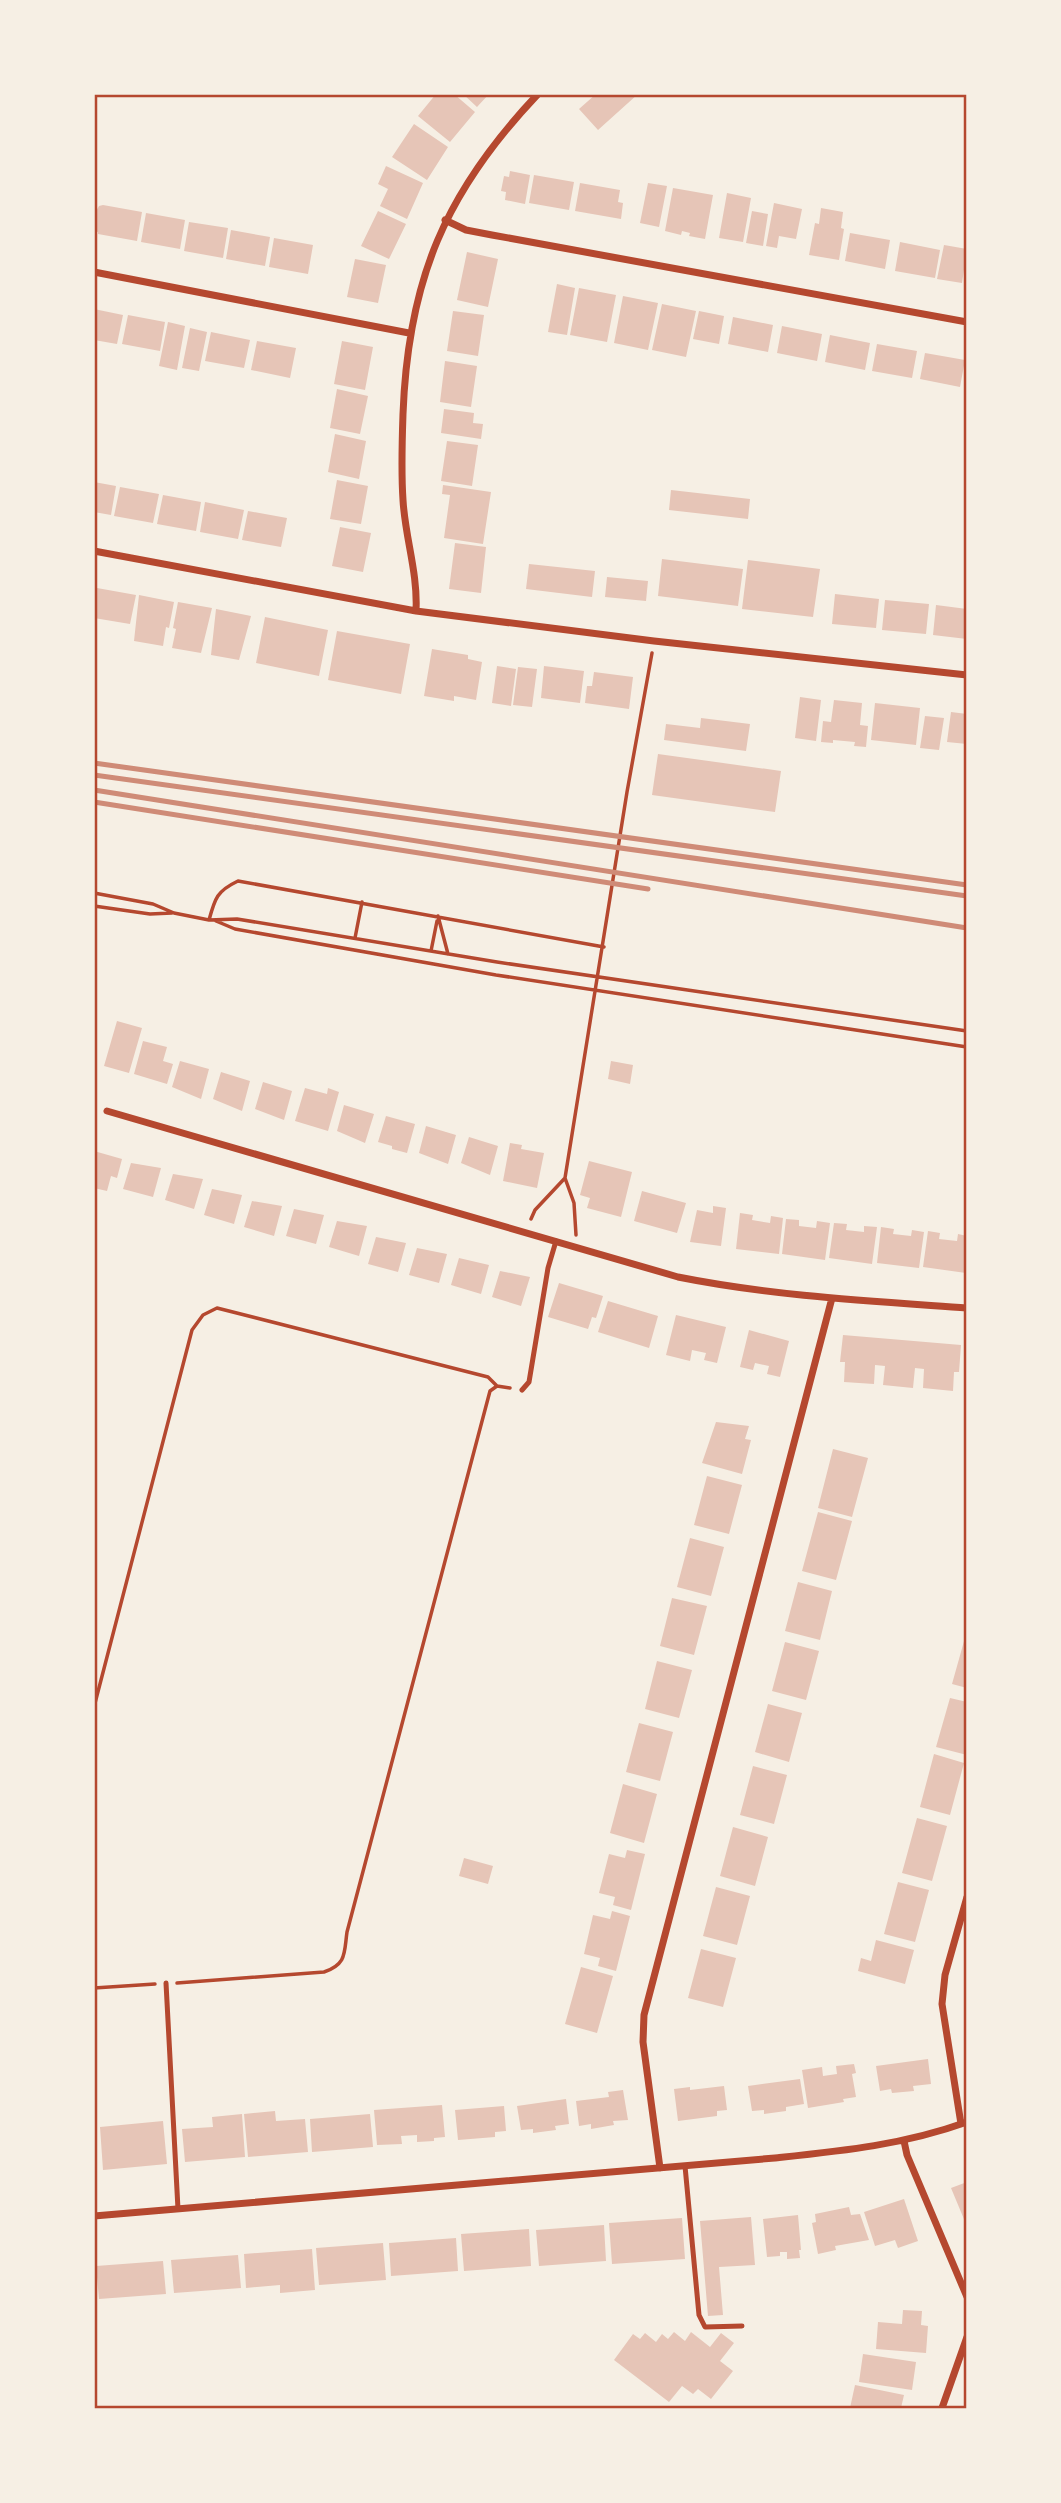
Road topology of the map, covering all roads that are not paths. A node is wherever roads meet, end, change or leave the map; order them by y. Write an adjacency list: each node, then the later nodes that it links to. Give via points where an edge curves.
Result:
1 (538, 94): 2 (street, via 491,148)
2 (445, 220): 4 (street, via 492,235); 5 (street, via 421,284)
3 (94, 272): 5 (street)
4 (967, 322)
5 (410, 333): 7 (street, via 402,470)
6 (94, 551): 7 (street)
7 (416, 611): 8 (street)
8 (967, 676)
9 (107, 1111): 10 (street)
10 (556, 1241): 11 (street, via 707,1283); 13 (lane, via 529,1382)
11 (832, 1298): 12 (street); 19 (street, via 644,2015 643,2042)
12 (967, 1308)
13 (522, 1390)
14 (967, 1897): 16 (street, via 945,1975 942,2004)
15 (166, 1983): 20 (lane)
16 (964, 2123): 17 (street)
17 (904, 2141): 18 (street); 22 (street)
18 (685, 2166): 19 (street); 23 (lane, via 698,2315 705,2327)
19 (660, 2168): 20 (street)
20 (178, 2210): 21 (street)
21 (94, 2216)
22 (967, 2297)
23 (742, 2326)
24 (967, 2337): 25 (street)
25 (942, 2409)

